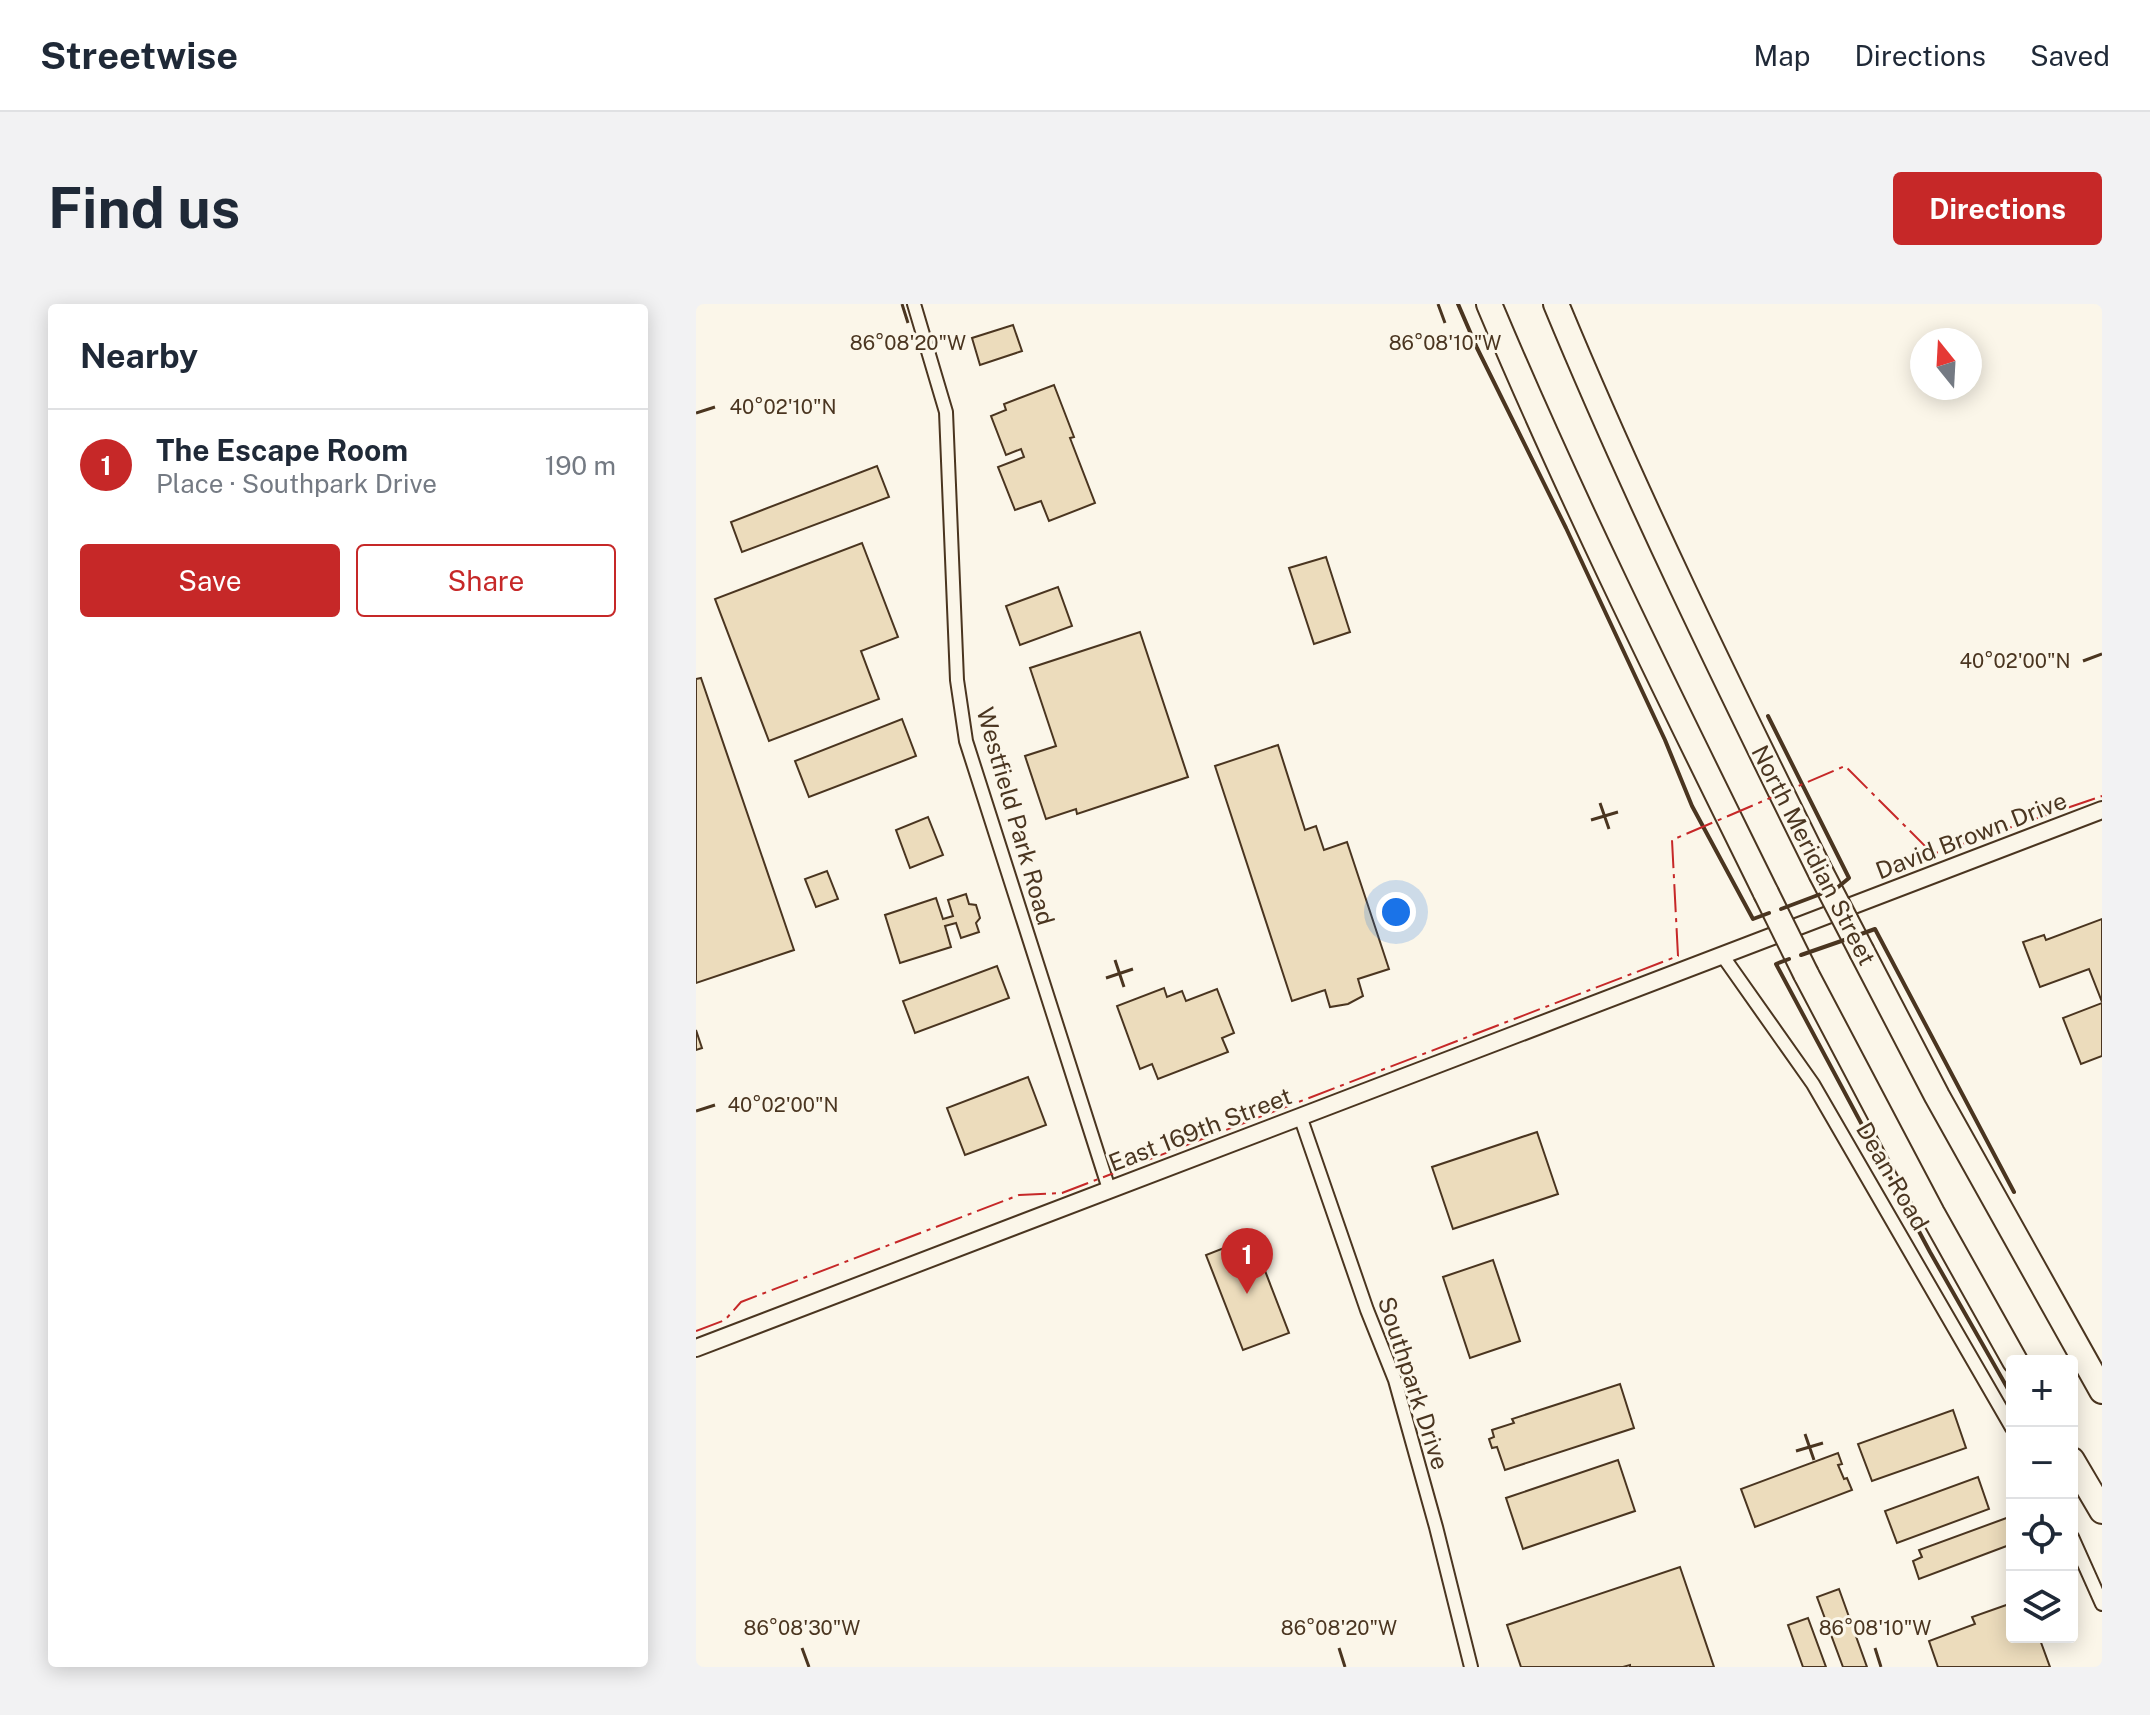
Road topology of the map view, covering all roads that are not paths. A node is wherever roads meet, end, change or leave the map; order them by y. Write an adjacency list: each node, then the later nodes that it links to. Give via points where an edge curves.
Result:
1 (914, 304): 7 (street, Westfield Park Road, via 946,412 957,680 966,741)
2 (1489, 304): 9 (highway, bridge, via 1627,610 1806,974)
3 (1556, 304): 10 (highway, North Meridian Street, bridge, via 1627,466 1821,873 1937,1096)
4 (2102, 810): 5 (street, David Brown Drive)
5 (1722, 955): 6 (street, East 169th Street); 11 (street, Dean Road, via 1813,1084)
6 (1300, 1116): 7 (street, East 169th Street); 16 (street, Southpark Drive, via 1395,1380)
7 (1109, 1189): 8 (street, East 169th Street)
8 (696, 1348)
9 (2012, 1355)
10 (2102, 1391)
11 (2011, 1427)
12 (2078, 1470): 13 (highway)
13 (2102, 1511)
14 (2078, 1550): 15 (street)
15 (2102, 1604)
16 (1471, 1667)

